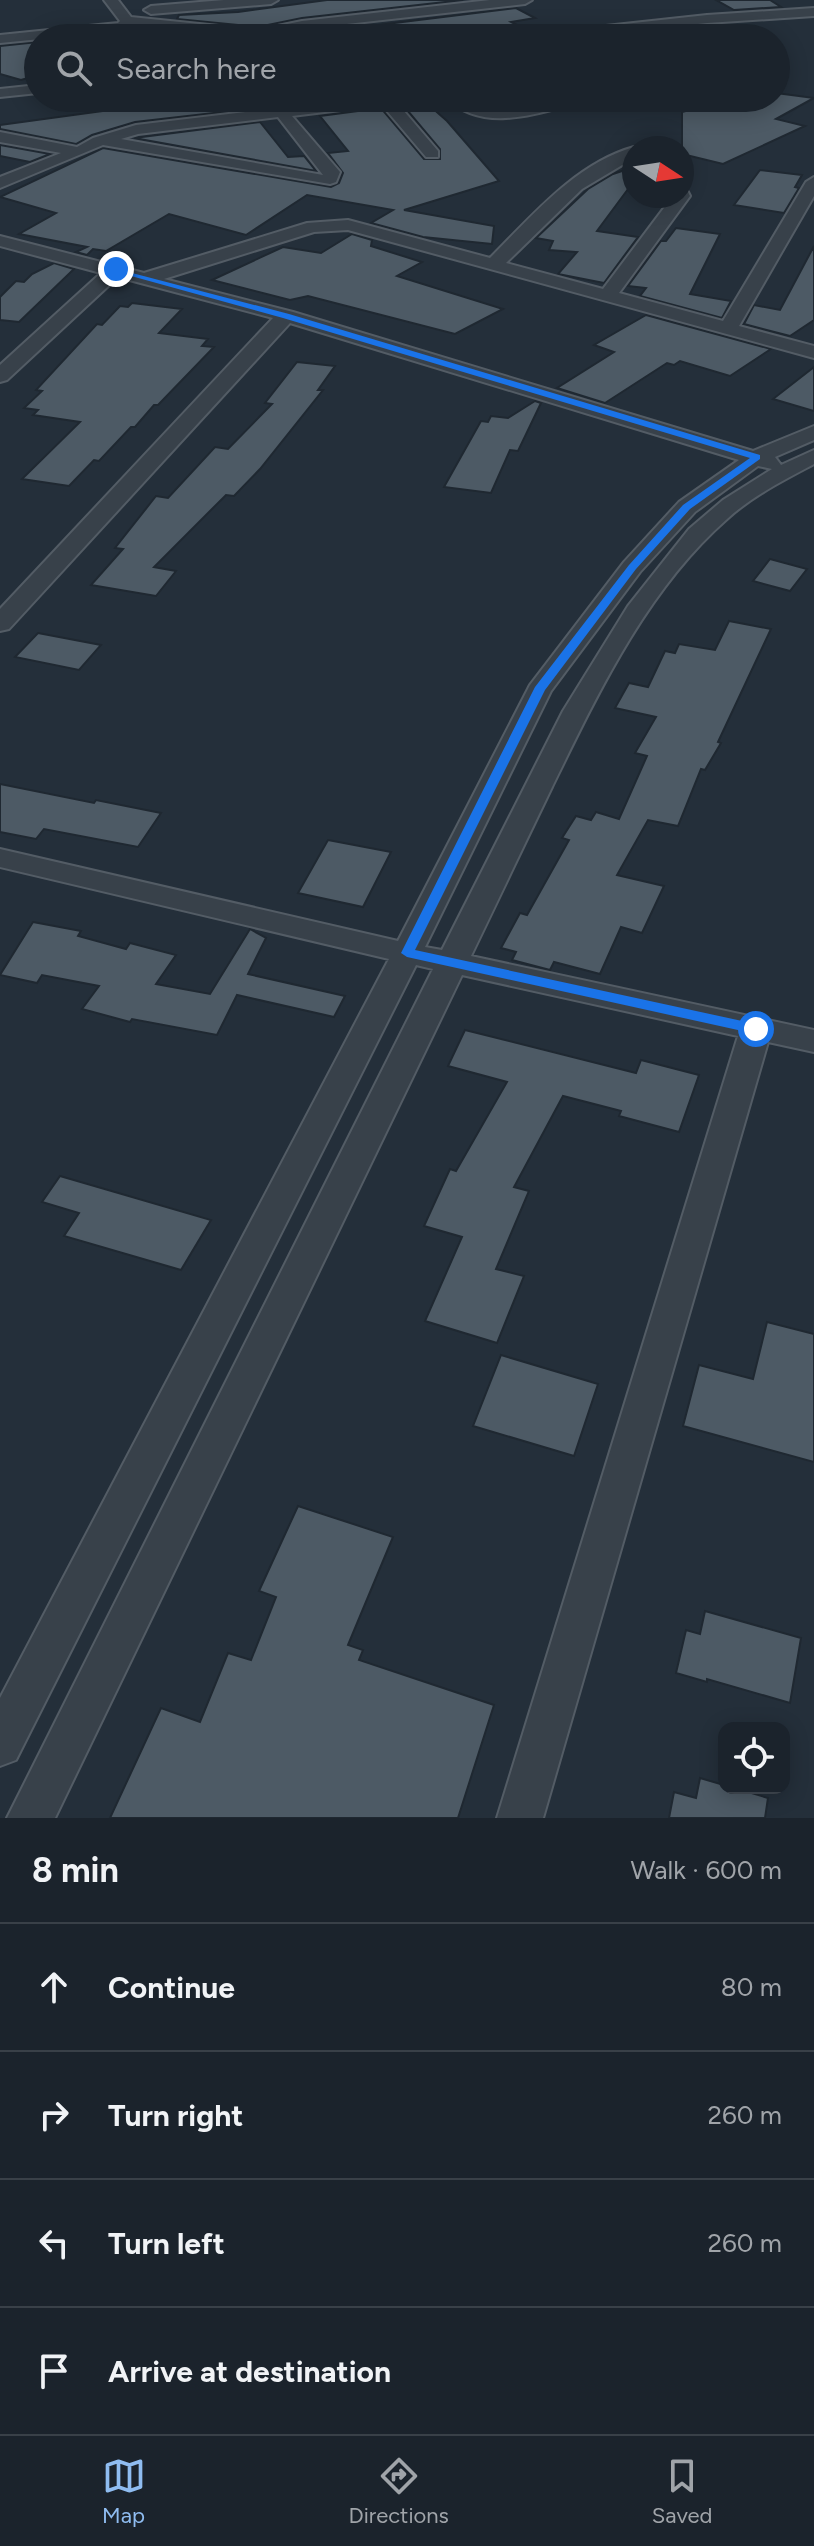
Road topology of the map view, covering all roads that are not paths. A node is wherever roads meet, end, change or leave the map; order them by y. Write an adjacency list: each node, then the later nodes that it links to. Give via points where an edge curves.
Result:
1 (111, 0): 5 (street)
2 (271, 0): 5 (street)
3 (525, 0): 8 (street)
4 (814, 12): 9 (street)
5 (124, 17): 6 (street); 7 (street)
6 (123, 24)
7 (179, 24)
8 (312, 24)
9 (664, 24)
10 (24, 37): 11 (street)
11 (0, 39)
12 (24, 90): 13 (street)
13 (0, 93)
14 (290, 112): 18 (street)
15 (403, 112): 22 (street)
16 (482, 112): 17 (street)
17 (518, 112)
18 (282, 113): 20 (street, via 136,130); 20 (street, via 332,172 330,179)
19 (0, 137): 21 (street)
20 (99, 141): 21 (street)
21 (79, 152): 25 (street)
22 (432, 154)
23 (622, 156): 28 (street, via 561,196)
24 (814, 182): 33 (street)
25 (0, 183)
26 (672, 208): 31 (street)
27 (0, 241): 29 (street)
28 (495, 264): 30 (street, via 330,224); 31 (street)
29 (116, 269): 30 (street); 35 (street)
30 (147, 278): 32 (street)
31 (607, 296): 33 (street)
32 (286, 316): 37 (street); 38 (street)
33 (729, 327): 34 (street)
34 (814, 352)
35 (0, 376)
36 (814, 432): 37 (street)
37 (786, 461): 40 (street, via 687,507 632,567 539,690); 41 (street, via 720,513 643,600 576,711)
38 (0, 624)
39 (0, 858): 40 (street)
40 (407, 953): 41 (street); 44 (street)
41 (451, 961): 42 (street); 45 (street)
42 (756, 1029): 43 (street); 46 (street)
43 (814, 1041)
44 (0, 1744)
45 (30, 1818)
46 (520, 1818)

